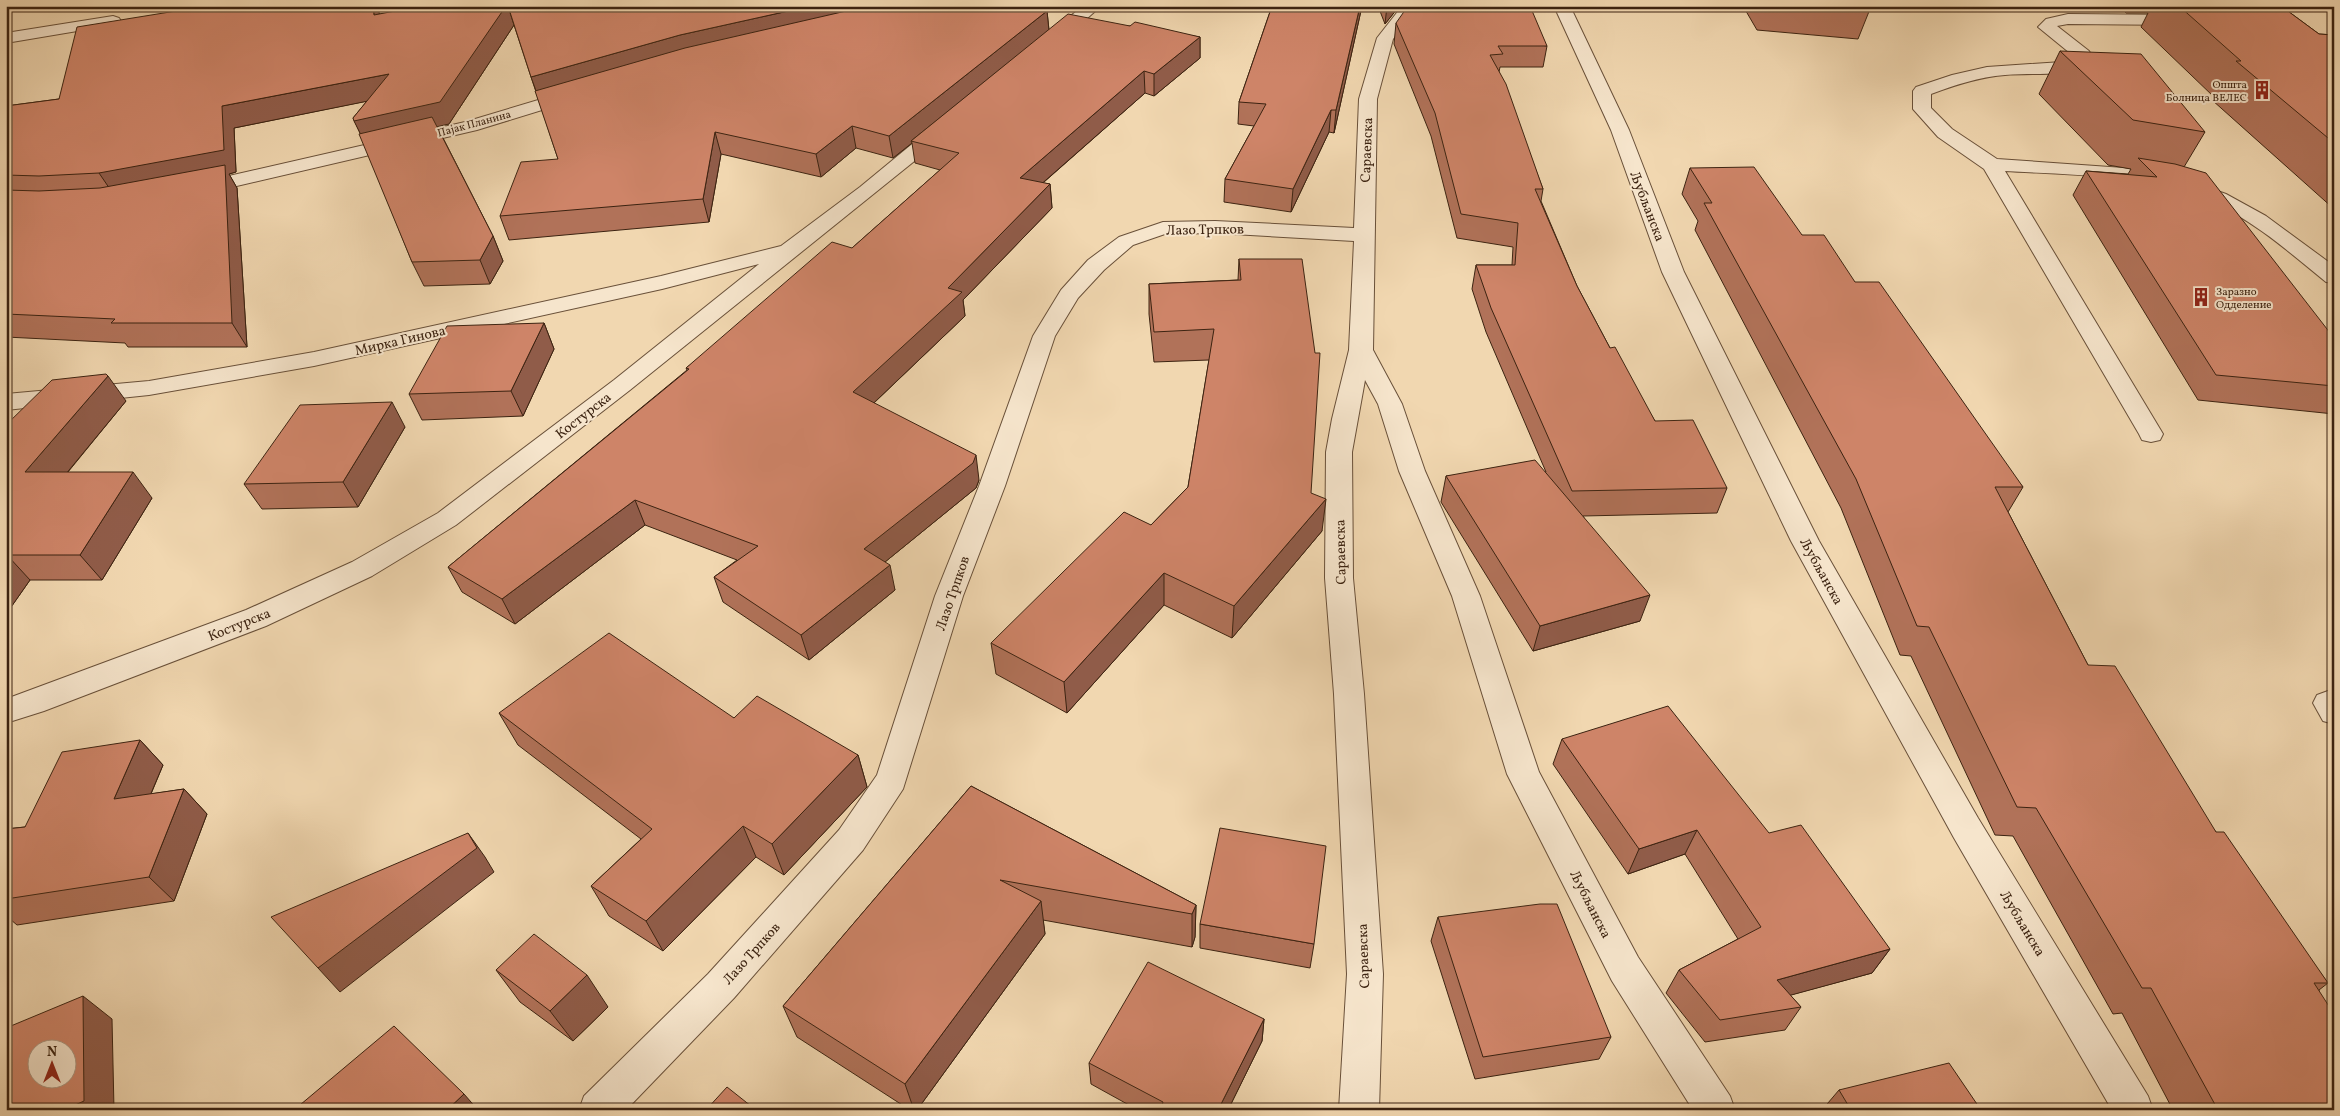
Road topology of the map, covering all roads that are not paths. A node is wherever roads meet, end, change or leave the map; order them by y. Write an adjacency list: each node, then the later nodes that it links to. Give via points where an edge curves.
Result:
1 (1094, 6): 7 (street)
2 (1407, 6): 12 (street, Сараевска, via 1385,38 1368,100)
3 (1562, 6): 22 (street, Љубљанска, via 1620,130 1673,272 1805,542 1966,828)
4 (2158, 6): 10 (street, via 2198,15 2052,22 2046,27 2083,55 2087,64 2072,70 1996,71 1922,90 1922,109 1945,133)
5 (131, 18): 6 (street)
6 (6, 38)
7 (1034, 54)
8 (588, 90): 11 (street, Пајак Планина, via 470,126)
9 (959, 116): 13 (street, Костурска)
10 (1992, 165): 14 (street, via 2120,173 2177,184 2218,197 2249,213); 17 (street)
11 (183, 192)
12 (1364, 235): 15 (street, Сараевска); 19 (street, Лазо Трпков, via 1216,227 1163,228 1126,241 1096,265 1069,295 1044,336 992,486 949,596 892,780 851,840 721,986)
13 (789, 250): 16 (street, Мирка Гинова, via 662,282 314,359 149,388); 18 (street, Костурска, via 447,520 362,569 256,618)
14 (2334, 277)
15 (1361, 350): 20 (street, Сараевска, via 1339,452 1339,578 1365,974); 21 (street, Љубљанска, via 1390,404 1412,471 1466,596 1523,774 1625,969)
16 (6, 402)
17 (2151, 434)
18 (6, 712)
19 (598, 1110)
20 (1359, 1110)
21 (1716, 1110)
22 (2134, 1110)

